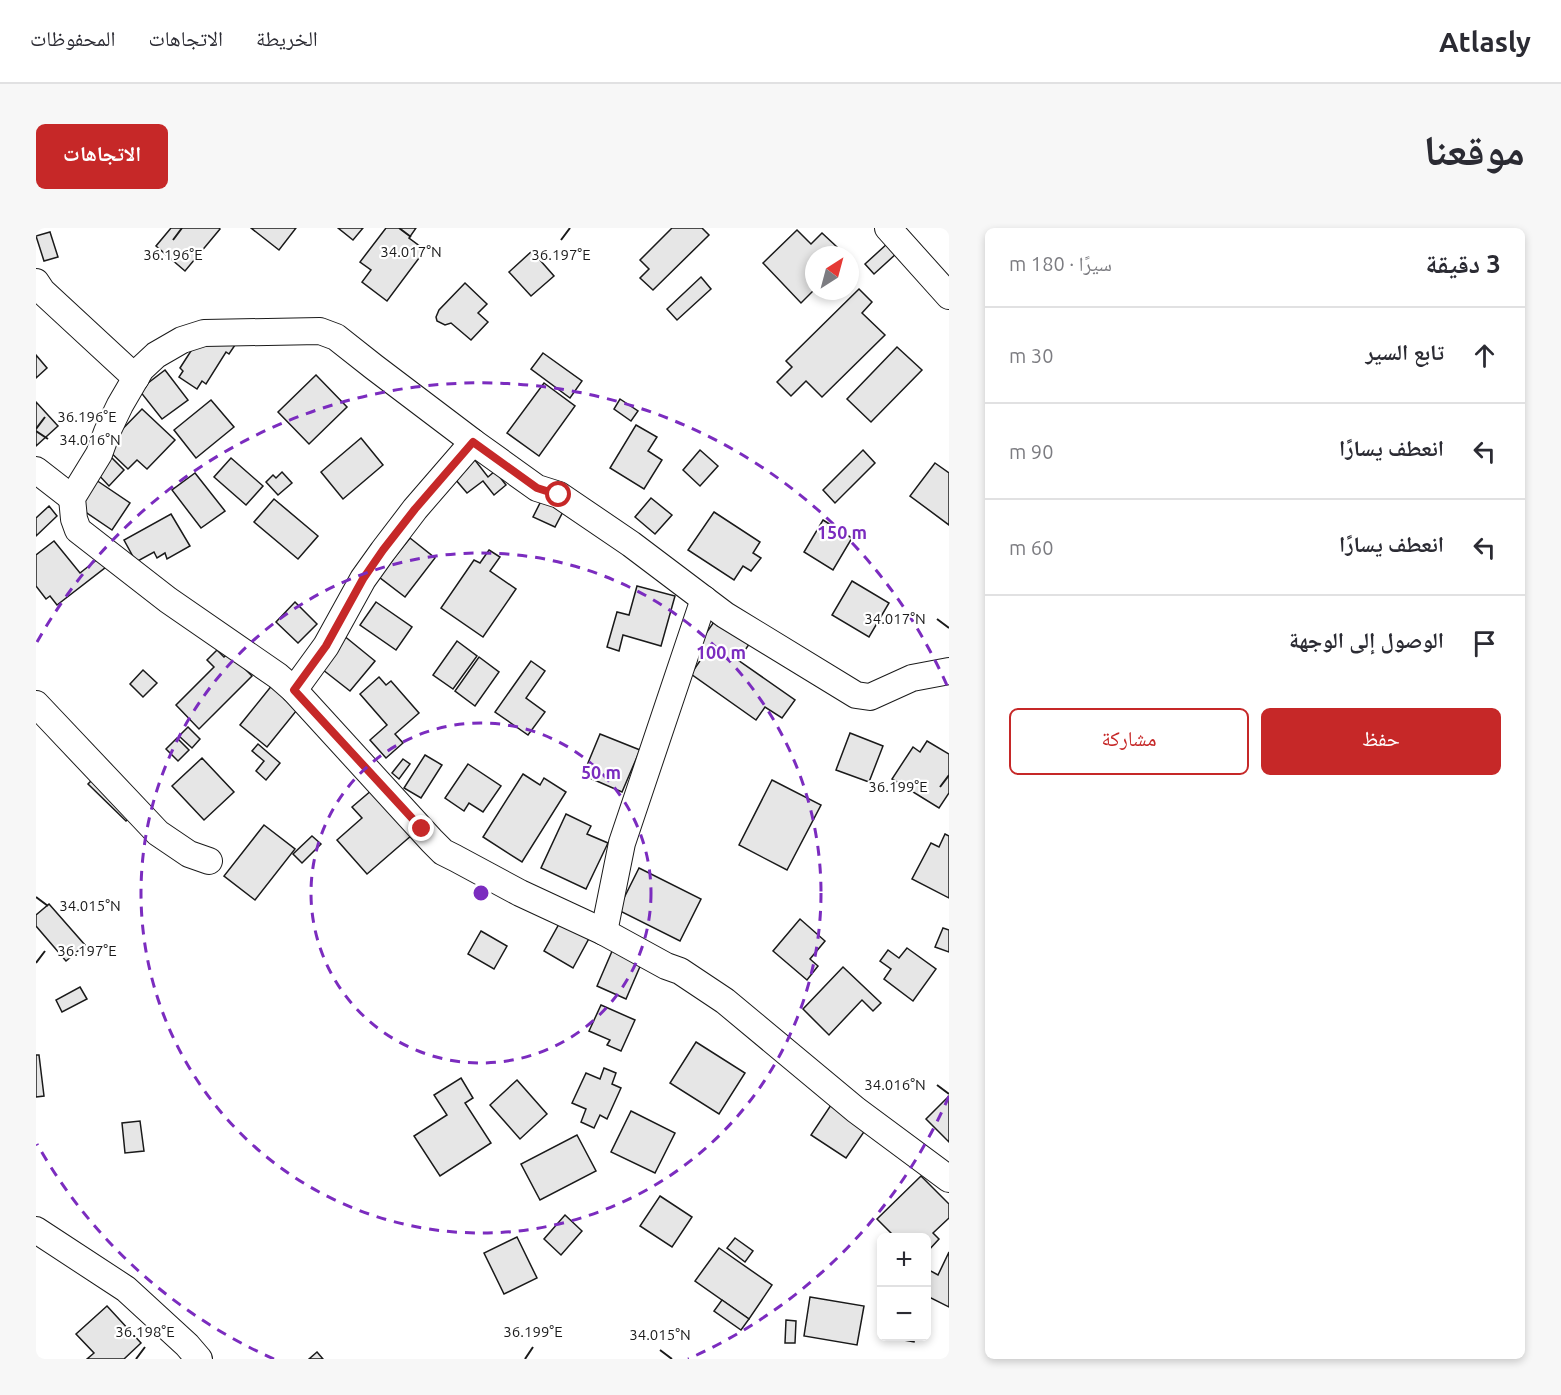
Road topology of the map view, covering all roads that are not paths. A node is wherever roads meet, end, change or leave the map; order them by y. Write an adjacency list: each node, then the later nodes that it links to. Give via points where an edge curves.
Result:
1 (888, 228): 3 (street)
2 (36, 282): 4 (street)
3 (949, 296)
4 (136, 378): 5 (street, via 156,355 204,333 320,331 336,337); 7 (street, via 99,454)
5 (473, 442): 8 (street, via 537,488 559,495); 10 (street, via 383,550 326,646)
6 (36, 470): 7 (street)
7 (72, 498): 10 (street, via 78,530)
8 (704, 599): 9 (street, via 856,695 870,696 912,678); 13 (street, via 621,843)
9 (949, 671)
10 (294, 690): 13 (street, via 443,852)
11 (36, 704): 12 (street, via 158,833 189,854)
12 (209, 861)
13 (604, 932): 14 (street, via 705,986 856,1110)
14 (949, 1179)
15 (36, 1230): 16 (street, via 126,1289)
16 (199, 1359)

